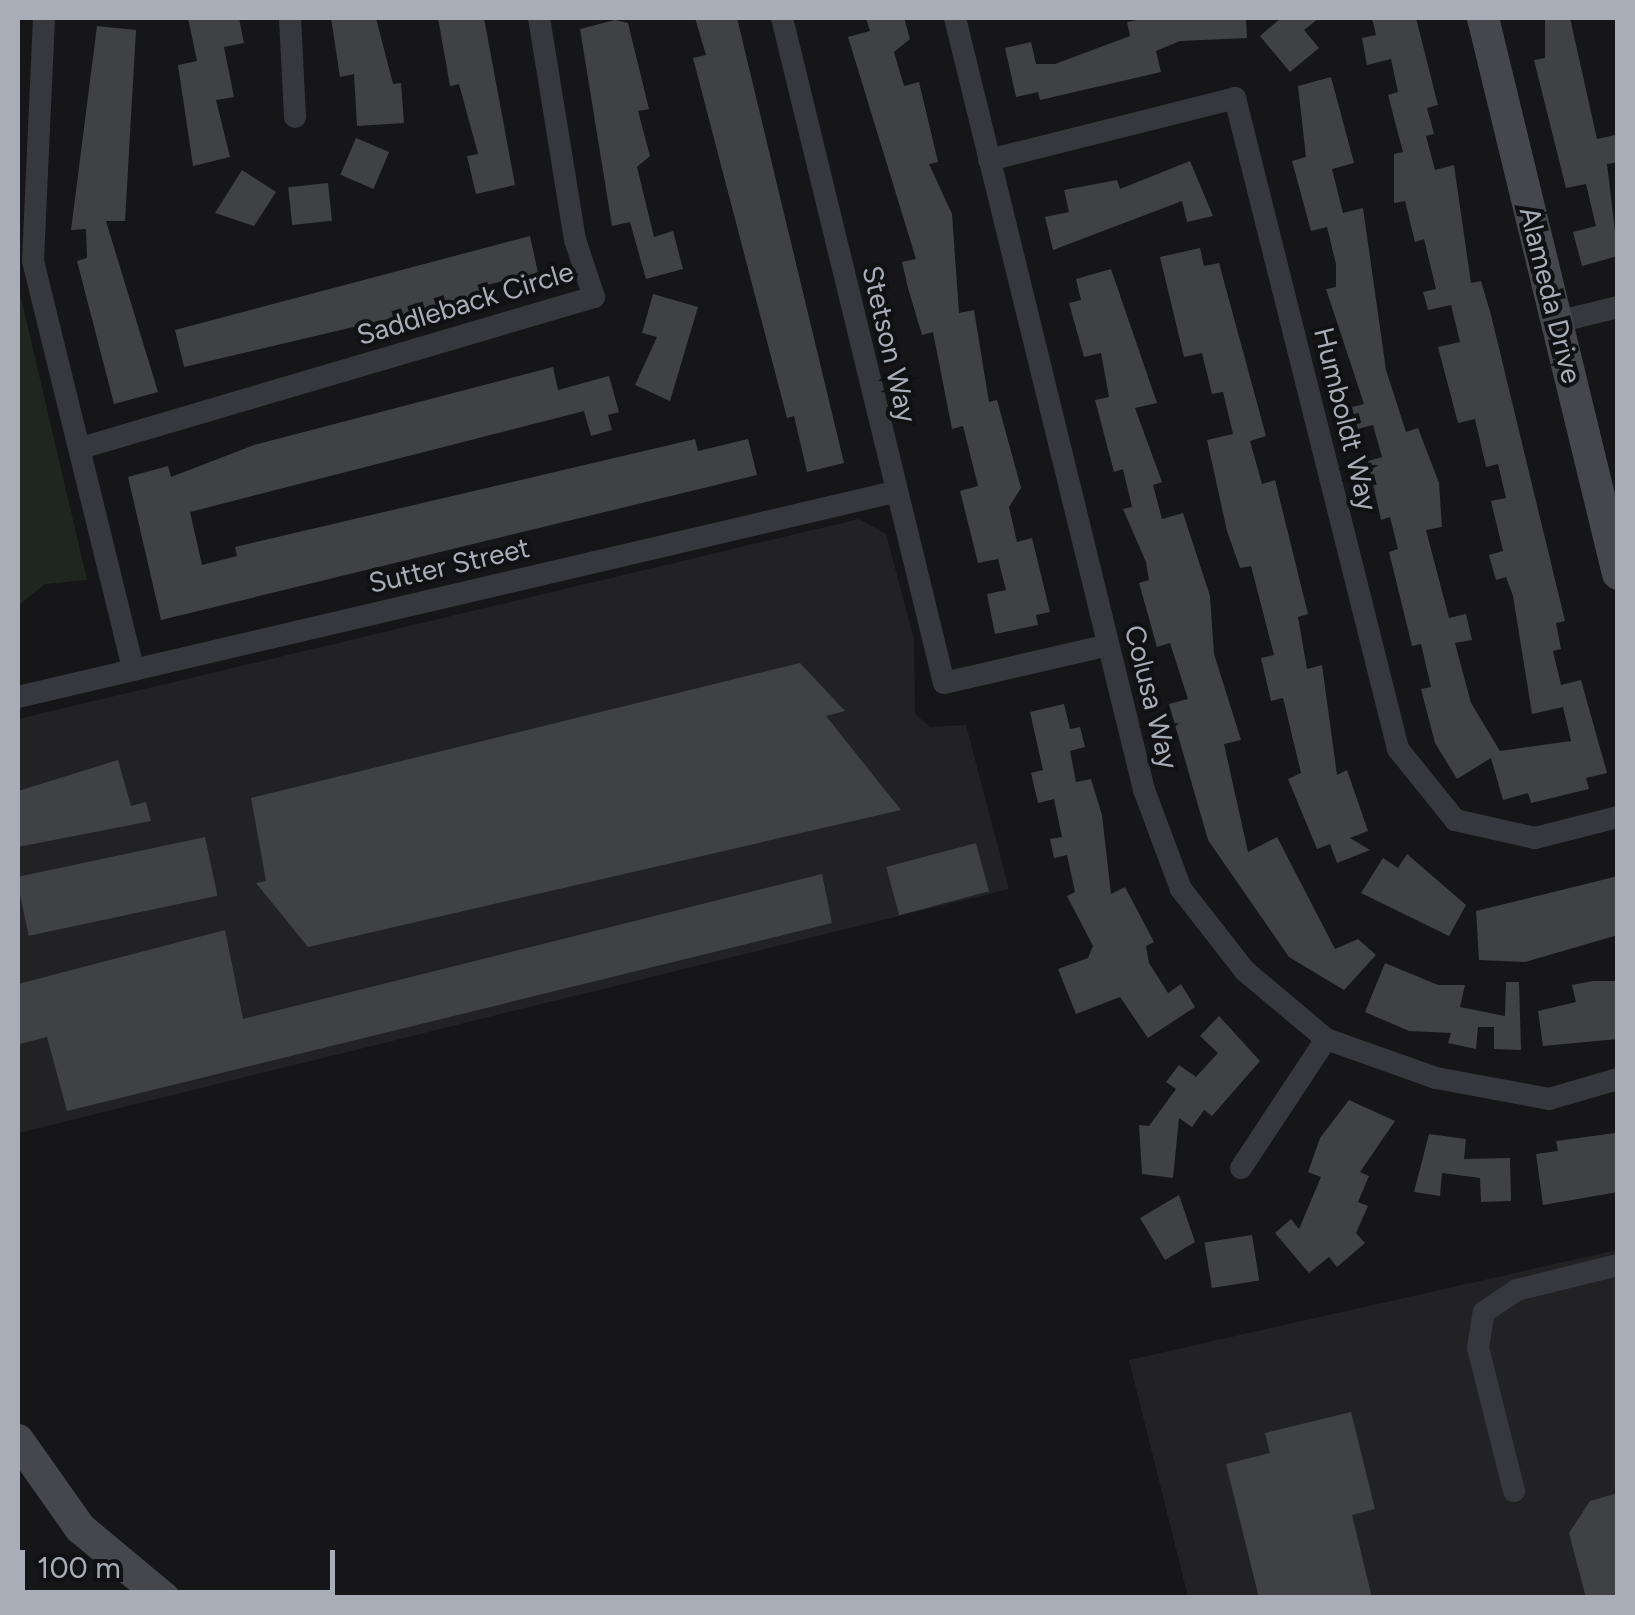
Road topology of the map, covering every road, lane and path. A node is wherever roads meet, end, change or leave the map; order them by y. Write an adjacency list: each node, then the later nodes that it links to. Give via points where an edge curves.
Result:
1 (44, 18): 11 (street, via 33,261)
2 (290, 18): 7 (street)
3 (539, 18): 11 (street, Saddleback Circle, via 575,240 594,297)
4 (782, 18): 12 (street, Stetson Way)
5 (955, 18): 8 (street, Colusa Way)
6 (1483, 18): 10 (street, Alameda Drive)
7 (295, 117)
8 (989, 160): 14 (street, Colusa Way); 17 (street, Humboldt Way, via 1235,98 1398,749 1455,820 1534,838)
9 (1618, 308): 10 (street)
10 (1558, 322): 13 (street, Alameda Drive)
11 (81, 448): 15 (street)
12 (894, 492): 14 (street, Stetson Way, via 944,684); 15 (street, Sutter Street)
13 (1617, 569)
14 (1108, 644): 18 (street, Colusa Way, via 1144,790 1181,889 1246,971)
15 (133, 669): 16 (street, Sutter Street)
16 (18, 697)
17 (1618, 817)
18 (1326, 1039): 19 (street, Colusa Way, via 1436,1078 1548,1099); 20 (street)
19 (1618, 1079)
20 (1241, 1168)
21 (1618, 1266): 23 (street, via 1517,1290 1484,1312 1478,1348)
22 (18, 1440): 24 (street, via 80,1528)
23 (1514, 1491)
24 (164, 1598)

